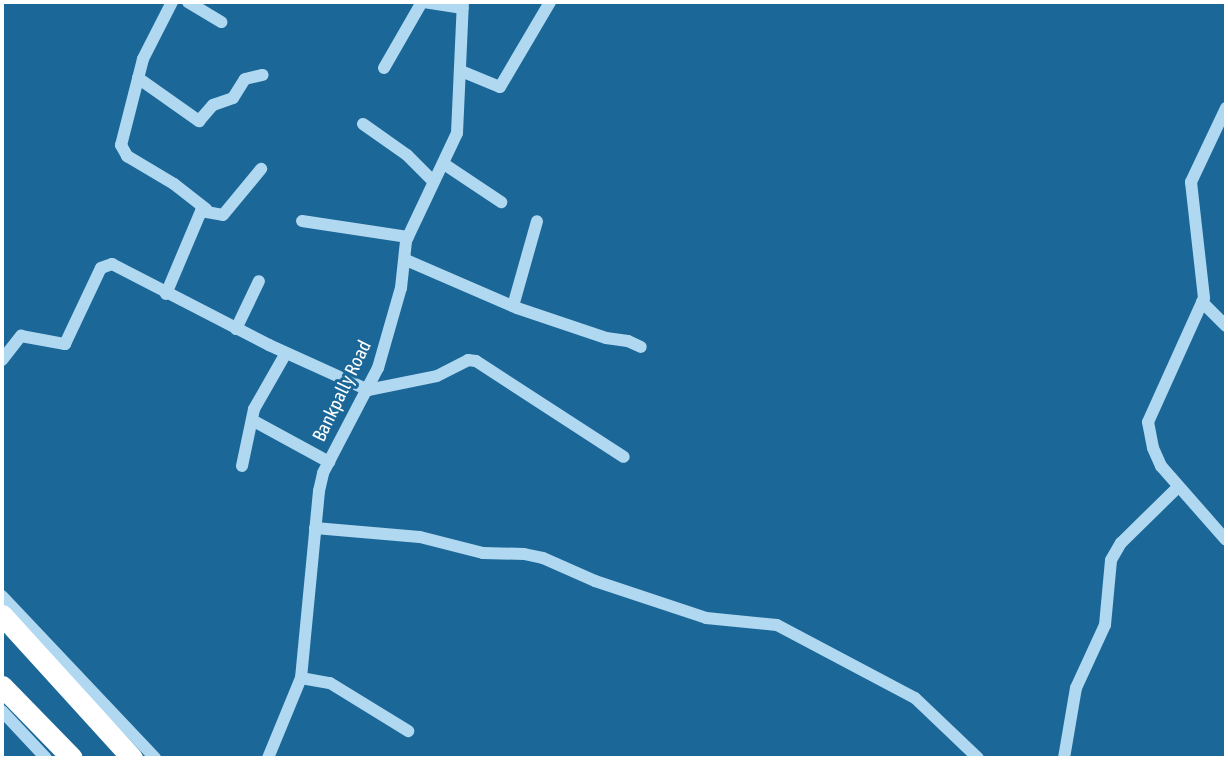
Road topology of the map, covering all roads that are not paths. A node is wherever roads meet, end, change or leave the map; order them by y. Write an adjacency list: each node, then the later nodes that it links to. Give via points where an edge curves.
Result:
1 (172, 2): 10 (street)
2 (188, 2): 6 (street)
3 (423, 2): 5 (street); 7 (street)
4 (550, 2): 8 (street, via 500,88)
5 (463, 5): 8 (street, Bankpally Road)
6 (221, 22)
7 (384, 68)
8 (461, 71): 13 (street, Bankpally Road, via 457,133)
9 (263, 75): 10 (street, via 245,79 233,99 213,106 199,121)
10 (138, 78): 17 (street, via 121,138 122,151)
11 (1226, 108): 24 (street, via 1191,182)
12 (363, 124): 15 (street, via 407,155)
13 (444, 164): 15 (street, Bankpally Road); 16 (street)
14 (261, 169): 17 (street, via 223,215)
15 (433, 181): 20 (street, Bankpally Road)
16 (500, 202)
17 (206, 209): 23 (street, via 201,211)
18 (302, 221): 20 (street)
19 (537, 221): 25 (street)
20 (408, 237): 21 (street, Bankpally Road)
21 (406, 260): 25 (street); 31 (street, Bankpally Road, via 390,333)
22 (259, 281): 27 (street)
23 (166, 294): 27 (street); 30 (street, via 112,264 104,265 65,344 21,336)
24 (1202, 302): 26 (street); 36 (street, via 1148,422 1156,456)
25 (513, 306): 28 (street)
26 (1226, 326)
27 (236, 329): 29 (street)
28 (641, 347)
29 (286, 353): 31 (street); 32 (street)
30 (2, 360)
31 (368, 390): 33 (street, via 437,376 472,360); 34 (street, Bankpally Road)
32 (252, 420): 34 (street); 35 (street)
33 (624, 457)
34 (329, 462): 37 (street, Bankpally Road, via 319,491)
35 (242, 466)
36 (1178, 487): 38 (street); 51 (street, via 1121,542 1111,560 1105,625 1076,688)
37 (315, 528): 41 (street, Bankpally Road); 50 (street, via 420,537 483,553 524,554 706,618 778,625 915,698)
38 (1226, 540)
39 (2, 596): 48 (street)
40 (2, 615): 47 (highway)
41 (301, 678): 44 (street, via 330,683); 49 (street, Bankpally Road)
42 (2, 686): 46 (highway)
43 (2, 711): 45 (street)
44 (408, 731)
45 (46, 758)
46 (72, 758)
47 (132, 758)
48 (155, 758)
49 (268, 758)
50 (978, 758)
51 (1064, 758)

